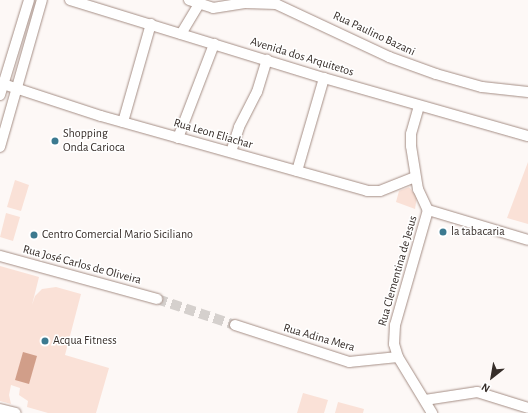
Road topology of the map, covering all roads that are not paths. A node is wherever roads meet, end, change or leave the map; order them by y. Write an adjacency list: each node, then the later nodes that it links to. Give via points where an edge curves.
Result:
1 (29, 0): 11 (street)
2 (42, 0): 12 (street)
3 (70, 0): 6 (street, Avenida dos Arquitetos)
4 (189, 0): 5 (street, Rua Paulino Bazani)
5 (199, 4): 7 (street); 13 (street, Rua Paulino Bazani, via 213,8 244,2 276,4 389,57 436,74 482,87)
6 (150, 24): 7 (street, Avenida dos Arquitetos); 16 (street)
7 (181, 34): 8 (street, Avenida dos Arquitetos)
8 (214, 44): 9 (street, Avenida dos Arquitetos); 18 (street)
9 (267, 60): 10 (street, Avenida dos Arquitetos); 20 (street, via 257,92 239,127)
10 (324, 78): 15 (street, Avenida dos Arquitetos); 21 (street)
11 (2, 84): 12 (street, Rua Leon Eliachar); 14 (street)
12 (16, 88): 16 (street, Rua Leon Eliachar); 19 (street)
13 (528, 92)
14 (0, 95)
15 (419, 106): 17 (street, Avenida dos Arquitetos); 22 (street, Rua Clementina de Jesus, via 411,134)
16 (123, 122): 18 (street, Rua Leon Eliachar)
17 (528, 136)
18 (178, 138): 20 (street, Rua Leon Eliachar)
19 (0, 148)
20 (231, 152): 21 (street, Rua Leon Eliachar)
21 (297, 171): 22 (street, Rua Leon Eliachar, via 374,192)
22 (415, 177): 23 (street, Rua Clementina de Jesus, via 422,201)
23 (428, 210): 24 (street); 28 (street, Rua Clementina de Jesus, via 395,325 394,344)
24 (528, 240)
25 (0, 256): 26 (street, Rua José Carlos de Oliveira)
26 (157, 299)
27 (235, 325): 28 (street, Rua Adina Mera, via 342,361)
28 (398, 357): 29 (street, Rua Clementina de Jesus)
29 (425, 400): 30 (street, via 477,392); 33 (street, Rua Clementina de Jesus)
30 (528, 408)
31 (0, 409): 32 (street)
32 (16, 413)
33 (432, 413)

